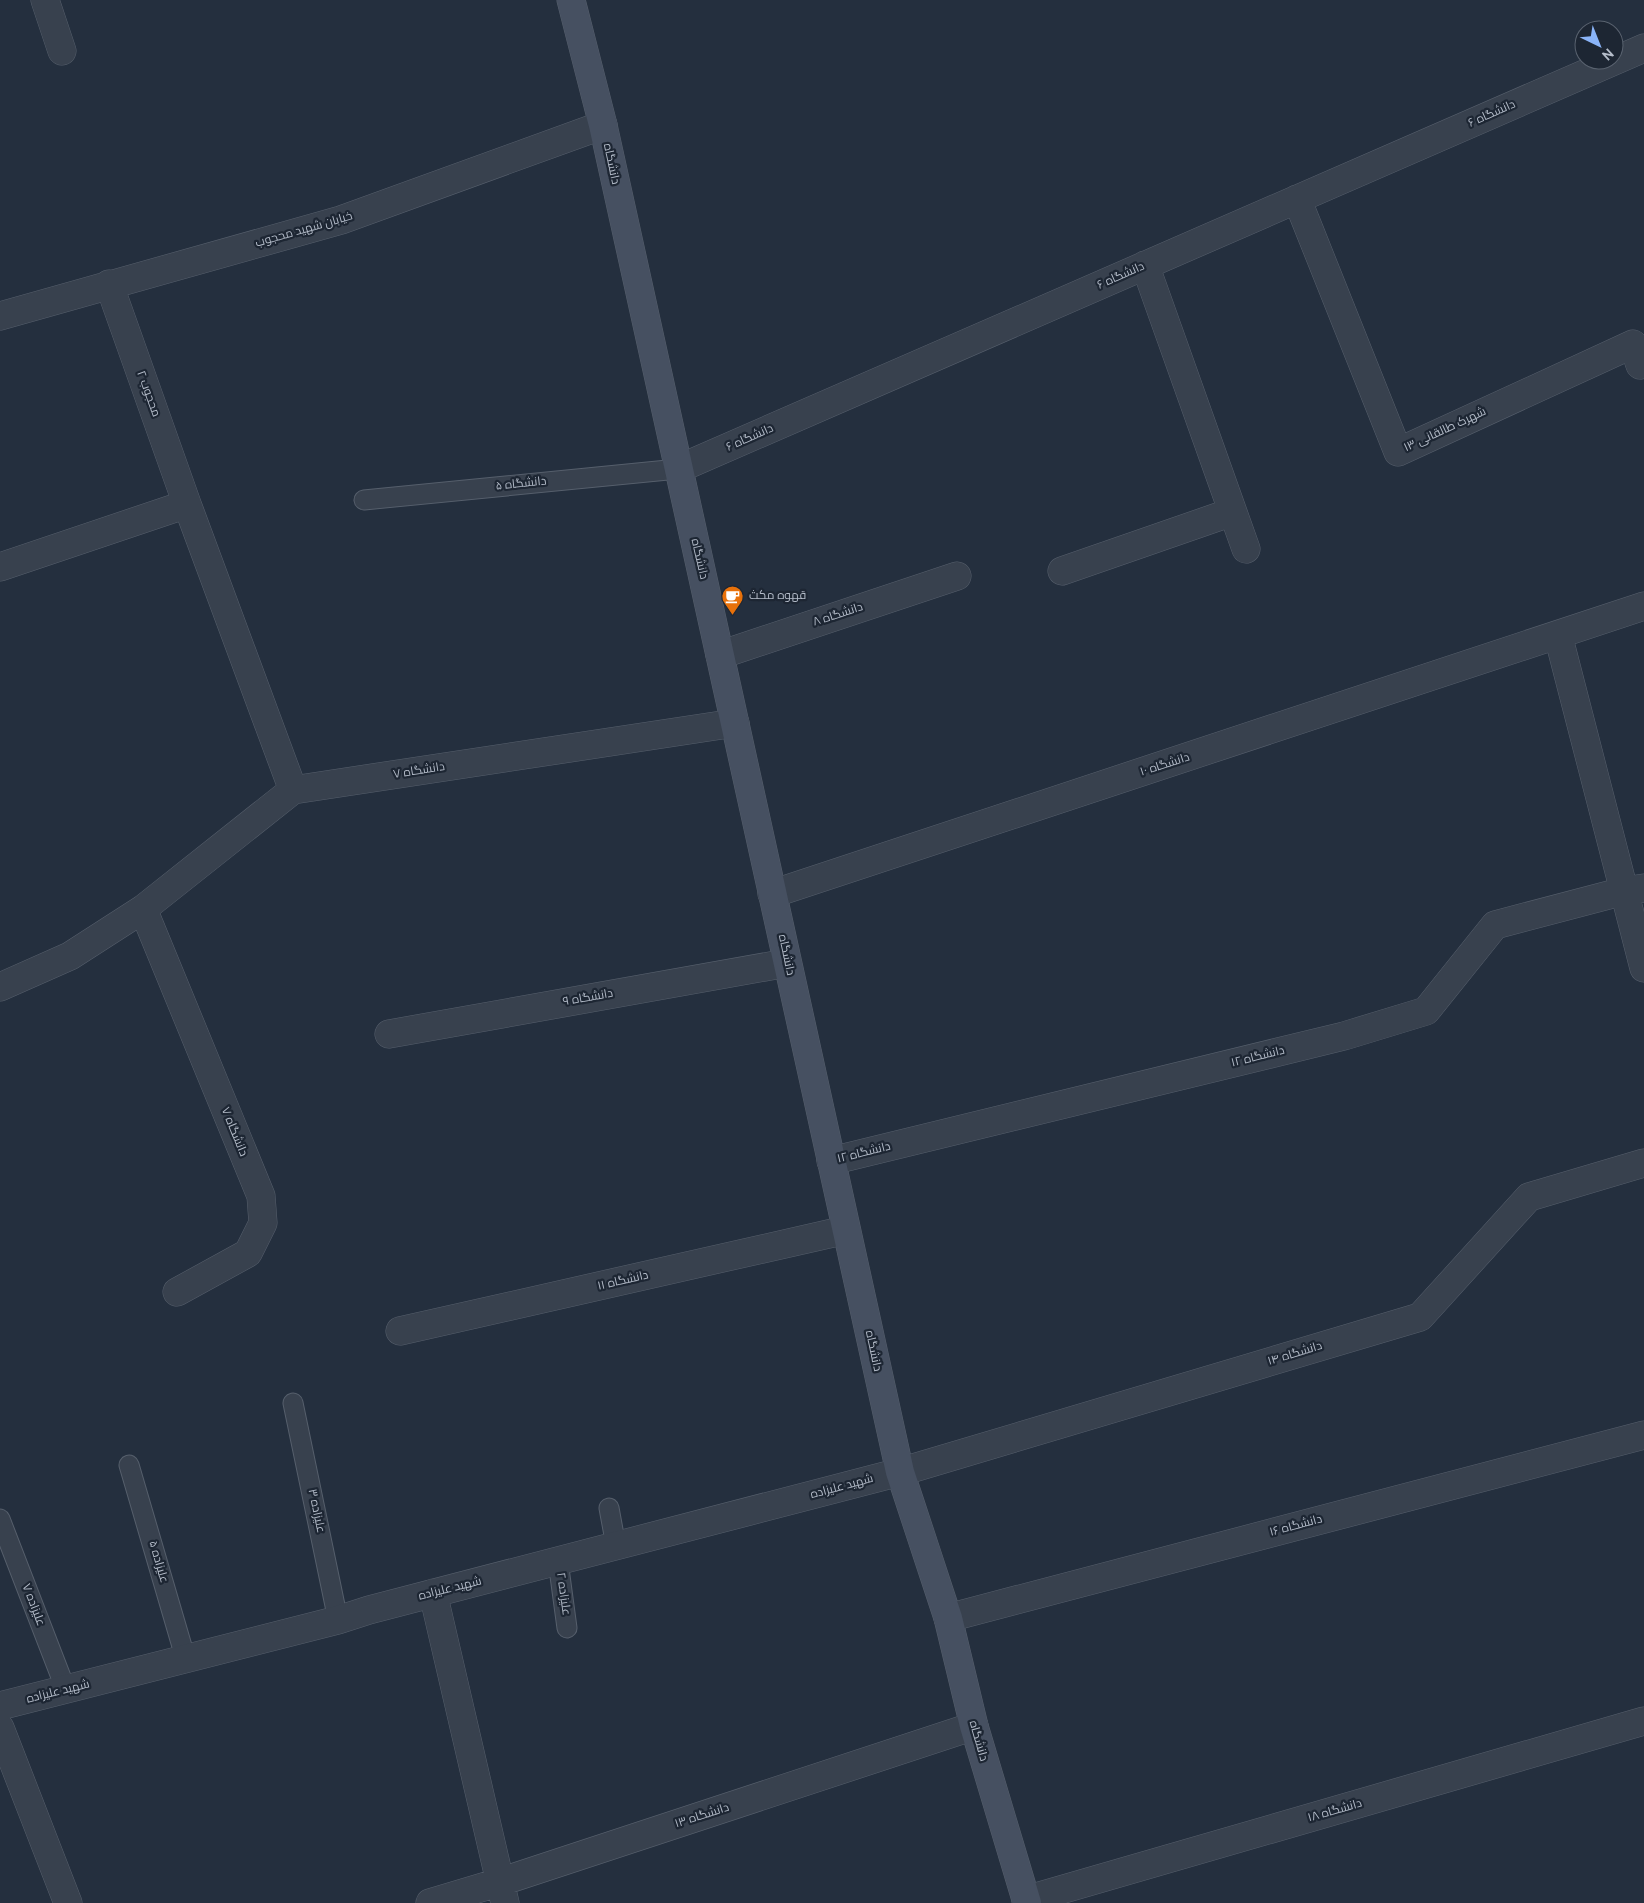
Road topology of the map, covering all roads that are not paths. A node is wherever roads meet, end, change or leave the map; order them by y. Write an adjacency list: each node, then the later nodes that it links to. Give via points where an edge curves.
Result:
1 (44, 0): 4 (street)
2 (571, 0): 5 (main road, دانشگاه)
3 (1644, 48): 6 (street, دانشگاه ۶)
4 (62, 51)
5 (602, 124): 8 (street, خیابان شهید محجوب, via 341,220); 11 (main road, دانشگاه)
6 (1297, 199): 7 (street, دانشگاه ۶); 10 (street, شهرک طالقانی ۱۳, via 1398,452 1633,344 1640,365)
7 (1145, 266): 11 (street, دانشگاه ۶); 14 (street)
8 (109, 284): 9 (street, خیابان شهید محجوب); 13 (street, محجوب ۲)
9 (0, 316)
10 (1644, 363)
11 (678, 469): 12 (lane, دانشگاه ۵); 21 (main road, دانشگاه)
12 (364, 500)
13 (186, 504): 16 (street); 23 (street, محجوب ۲)
14 (1232, 512): 15 (street); 17 (street)
15 (1246, 549)
16 (0, 567)
17 (1062, 571)
18 (957, 576): 21 (street, دانشگاه ۸)
19 (1644, 606): 20 (street, دانشگاه ۱۰)
20 (1558, 635): 24 (street); 25 (street, دانشگاه ۱۰)
21 (720, 655): 22 (main road, دانشگاه)
22 (735, 723): 23 (street, دانشگاه ۷); 25 (main road, دانشگاه)
23 (293, 790): 26 (street, دانشگاه ۷)
24 (1634, 889): 28 (street); 31 (street, دانشگاه ۱۲, via 1495,924 1426,1011 1344,1036)
25 (772, 894): 27 (main road, دانشگاه)
26 (143, 909): 29 (street, دانشگاه ۷, via 70,956); 34 (street, دانشگاه ۷, via 261,1196 263,1223 248,1254)
27 (787, 963): 30 (street, دانشگاه ۹); 31 (main road, دانشگاه)
28 (1644, 968)
29 (0, 987)
30 (389, 1034)
31 (831, 1161): 33 (main road, دانشگاه)
32 (1644, 1163): 39 (street, دانشگاه ۱۴, via 1530,1197 1420,1317)
33 (846, 1230): 35 (street, دانشگاه ۱۱); 39 (main road, دانشگاه)
34 (177, 1292)
35 (400, 1331)
36 (293, 1403): 46 (lane, علیزاده ۳)
37 (1644, 1435): 45 (street, دانشگاه ۱۶)
38 (129, 1465): 48 (lane, علیزاده ۵)
39 (900, 1472): 42 (street, شهید علیزاده); 45 (main road, دانشگاه)
40 (609, 1508): 42 (lane)
41 (0, 1520): 49 (lane, علیزاده ۷)
42 (616, 1546): 43 (street, شهید علیزاده)
43 (558, 1561): 44 (street, شهید علیزاده); 47 (lane, علیزاده ۲)
44 (433, 1593): 46 (street, شهید علیزاده); 54 (street)
45 (948, 1618): 52 (main road, دانشگاه)
46 (338, 1620): 48 (street, شهید علیزاده)
47 (567, 1628)
48 (186, 1660): 49 (street, شهید علیزاده)
49 (66, 1690): 50 (street, شهید علیزاده)
50 (0, 1706)
51 (1644, 1721): 55 (street, دانشگاه ۱۸)
52 (974, 1726): 54 (street, دانشگاه ۱۳); 55 (main road, دانشگاه)
53 (0, 1728): 56 (street)
54 (503, 1892): 57 (street, دانشگاه ۱۳)
55 (1026, 1902)
56 (68, 1903)
57 (430, 1903)

